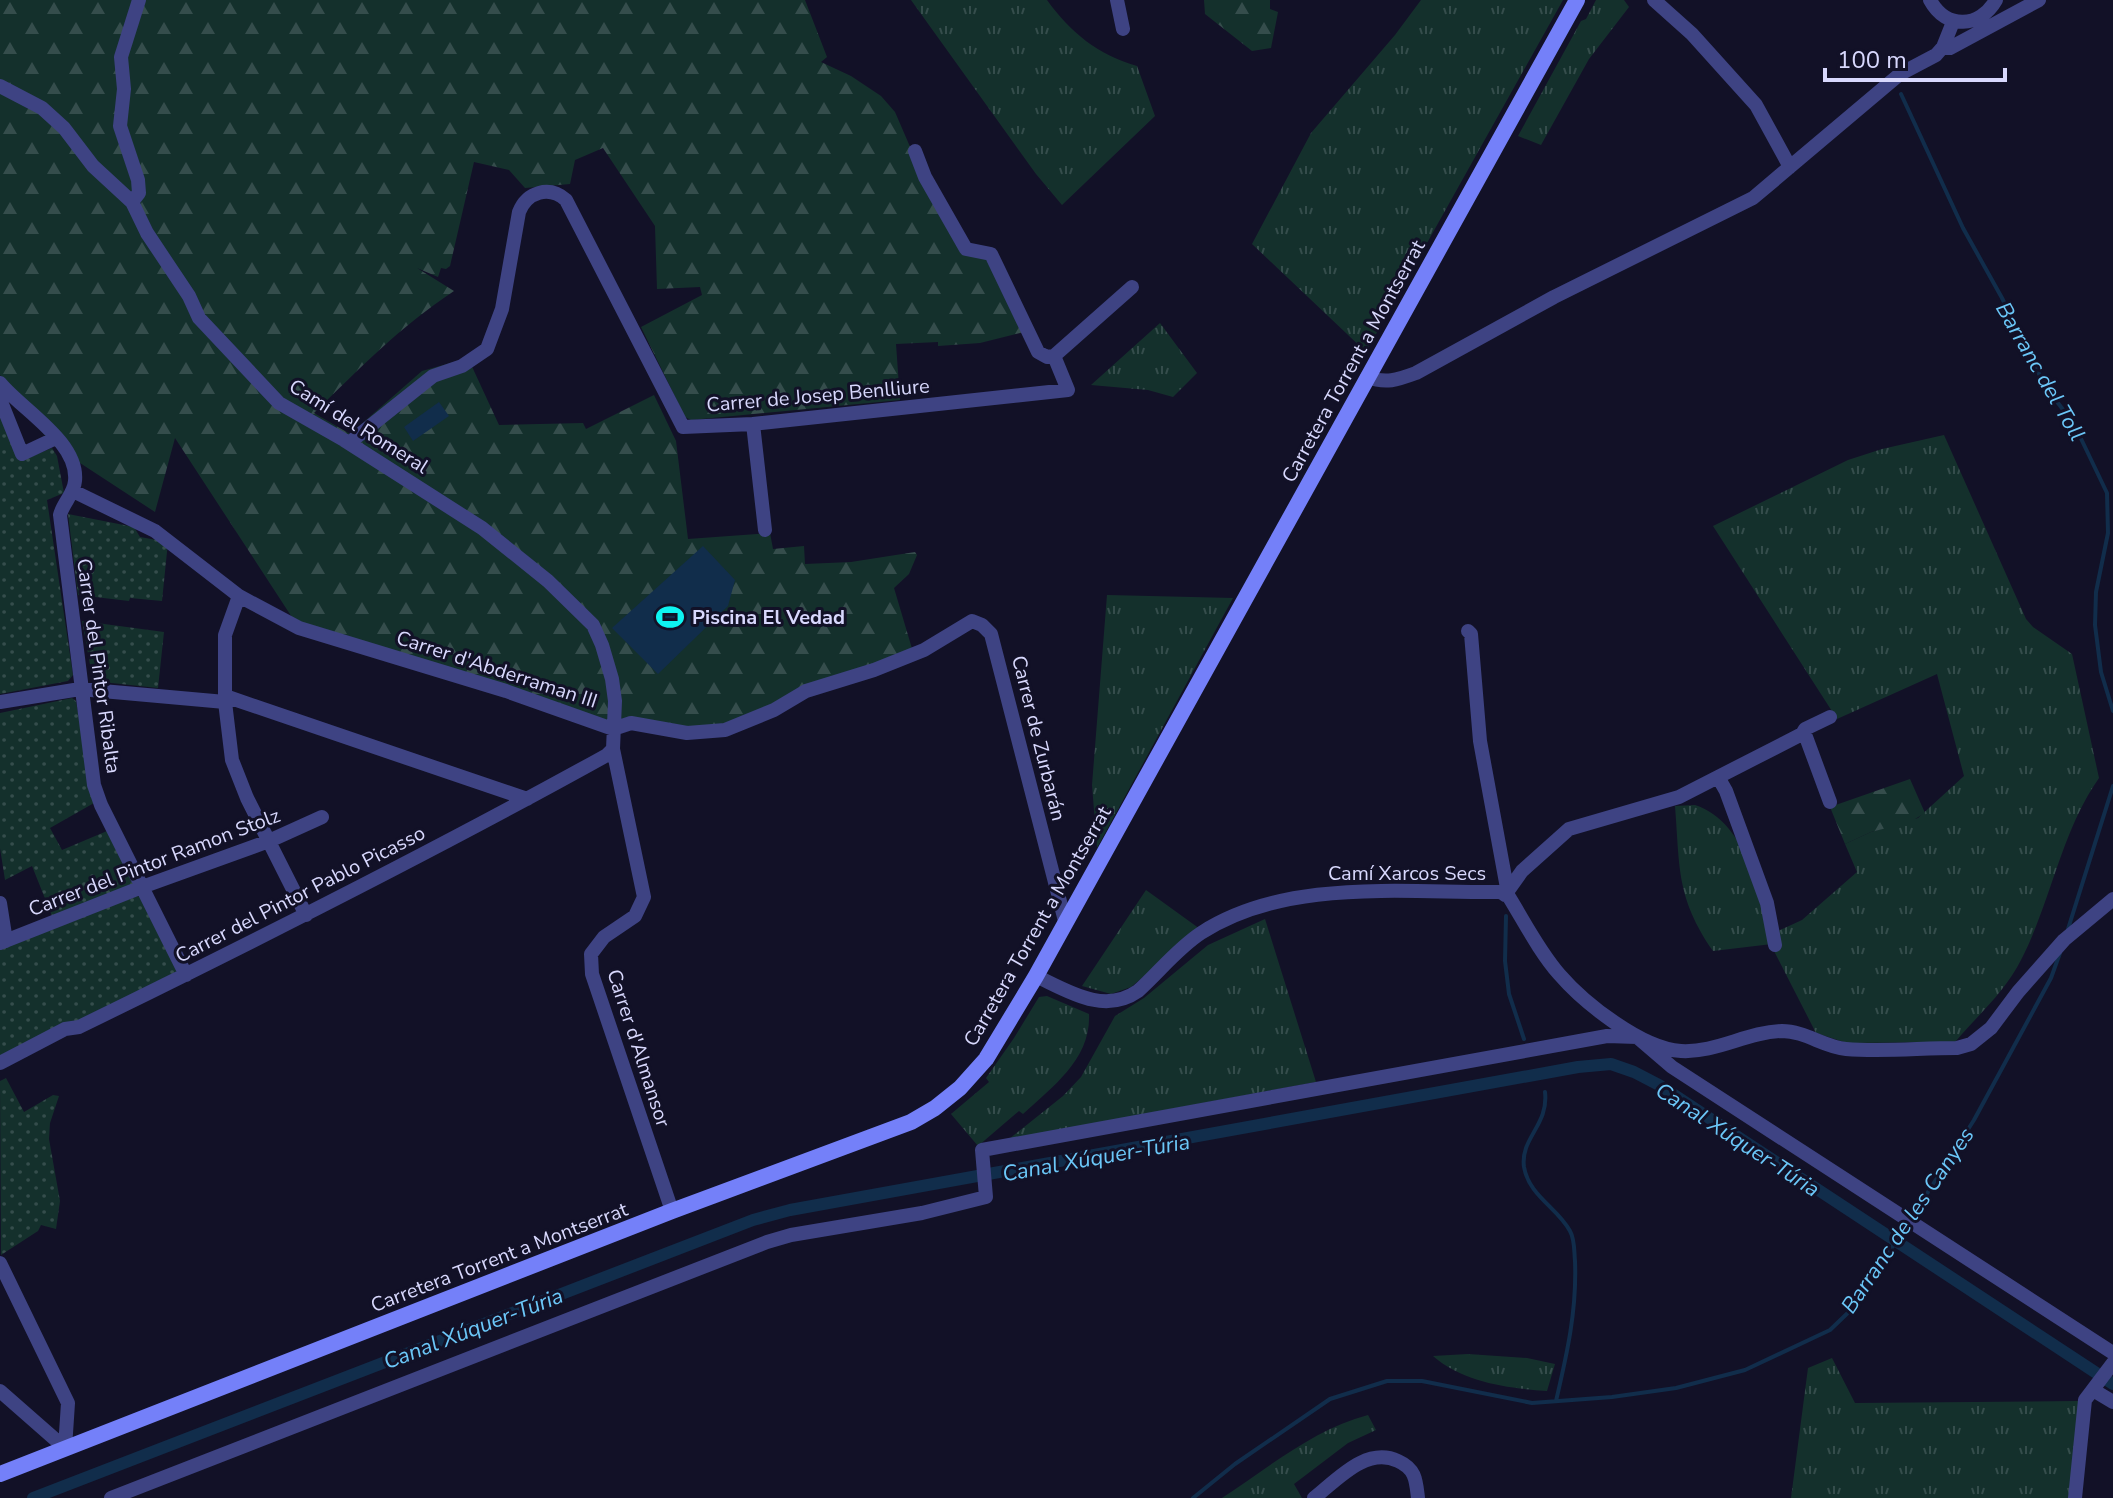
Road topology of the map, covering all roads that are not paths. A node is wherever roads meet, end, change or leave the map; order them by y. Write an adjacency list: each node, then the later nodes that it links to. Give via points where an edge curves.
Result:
1 (139, 0): 14 (street, via 121,57 120,126 139,193)
2 (1117, 0): 9 (street)
3 (1577, 0): 17 (main road, Carretera Torrent a Montserrat)
4 (1654, 0): 13 (street, via 1756,105)
5 (1930, 0): 8 (street)
6 (1996, 0): 8 (street, via 1981,18)
7 (2039, 0): 10 (street)
8 (1953, 22): 10 (street)
9 (1123, 29)
10 (1943, 47): 13 (street, via 1900,74)
11 (0, 86): 14 (street, Camí del Romeral, via 42,108)
12 (915, 151): 16 (street, via 966,249 991,254 1038,352)
13 (1790, 167): 17 (street, via 1729,212 1554,297 1416,373 1396,381)
14 (132, 202): 21 (street, Camí del Romeral, via 199,318 279,403)
15 (1132, 287): 16 (street)
16 (1054, 356): 19 (street, Carrer de Josep Benlliure, via 1068,390)
17 (1367, 377): 44 (main road, Carretera Torrent a Montserrat)
18 (0, 389): 20 (street); 20 (street, via 22,454)
19 (753, 424): 21 (street, Carrer de Josep Benlliure, via 683,427 566,200 537,192 523,202 502,309 487,349 462,366 433,376); 23 (street)
20 (56, 438): 22 (street, via 75,468)
21 (349, 443): 31 (street, Camí del Romeral, via 482,528 580,610 593,625 609,668)
22 (73, 491): 24 (street, Carrer d'Abderraman III, via 155,531); 27 (street, Carrer del Pintor Ribalta, via 60,515)
23 (765, 530)
24 (239, 596): 28 (street, via 225,635); 31 (street, Carrer d'Abderraman III, via 299,628)
25 (972, 621): 31 (street, Carrer d'Abderraman III, via 924,650 806,691 725,730 687,733 631,723); 44 (street, Carrer de Zurbarán, via 991,634)
26 (1468, 631): 40 (street)
27 (80, 689): 28 (street); 29 (street); 39 (street, Carrer del Pintor Ribalta, via 94,785)
28 (225, 699): 35 (street); 38 (street, via 232,760)
29 (0, 702)
30 (1830, 717): 32 (street)
31 (613, 729): 33 (street, Carrer d'Almansor)
32 (1802, 734): 34 (street); 36 (street)
33 (613, 749): 35 (street, Carrer del Pintor Pablo Picasso); 51 (street, Carrer d'Almansor, via 644,897 635,916 604,937 591,954 592,974)
34 (1718, 777): 40 (street, via 1679,797 1569,829); 46 (street, via 1767,903)
35 (527, 799): 43 (street, Carrer del Pintor Pablo Picasso)
36 (1830, 802)
37 (322, 817): 38 (street, Carrer del Pintor Ramon Stolz)
38 (269, 841): 39 (street, Carrer del Pintor Ramon Stolz); 43 (street)
39 (142, 887): 45 (street, Carrer del Pintor Ramon Stolz); 47 (street, Carrer del Pintor Ribalta)
40 (1506, 892): 48 (street, Camí Xarcos Secs, via 1338,893 1285,900 1200,934 1138,991 1115,1002 1093,1001); 49 (street, Camí Xarcos Secs, via 1559,974)
41 (2113, 899): 49 (street, Camí Xarcos Secs, via 2064,940 1991,1028 1971,1044 1844,1049 1787,1031 1680,1051)
42 (0, 903): 45 (street)
43 (306, 915): 47 (street, Carrer del Pintor Pablo Picasso)
44 (1065, 921): 48 (main road, Carretera Torrent a Montserrat)
45 (3, 942)
46 (1775, 945)
47 (186, 975): 50 (street, Carrer del Pintor Pablo Picasso)
48 (1036, 976): 51 (main road, Carretera Torrent a Montserrat, via 986,1059 935,1108 883,1134)
49 (1637, 1037): 53 (street, via 1672,1067); 60 (street, via 1554,1045 982,1150 986,1197 767,1242)
50 (0, 1063)
51 (672, 1211): 58 (main road, Carretera Torrent a Montserrat)
52 (0, 1263): 58 (street, via 68,1403)
53 (2113, 1353)
54 (2113, 1363): 55 (street)
55 (2094, 1388): 57 (street); 63 (street, via 2083,1407)
56 (0, 1391): 58 (street)
57 (2113, 1402)
58 (65, 1448): 59 (main road, Carretera Torrent a Montserrat)
59 (0, 1474)
60 (111, 1498)
61 (1314, 1498): 62 (street, via 1357,1464 1388,1456 1410,1468)
62 (1418, 1498)
63 (2075, 1498)

